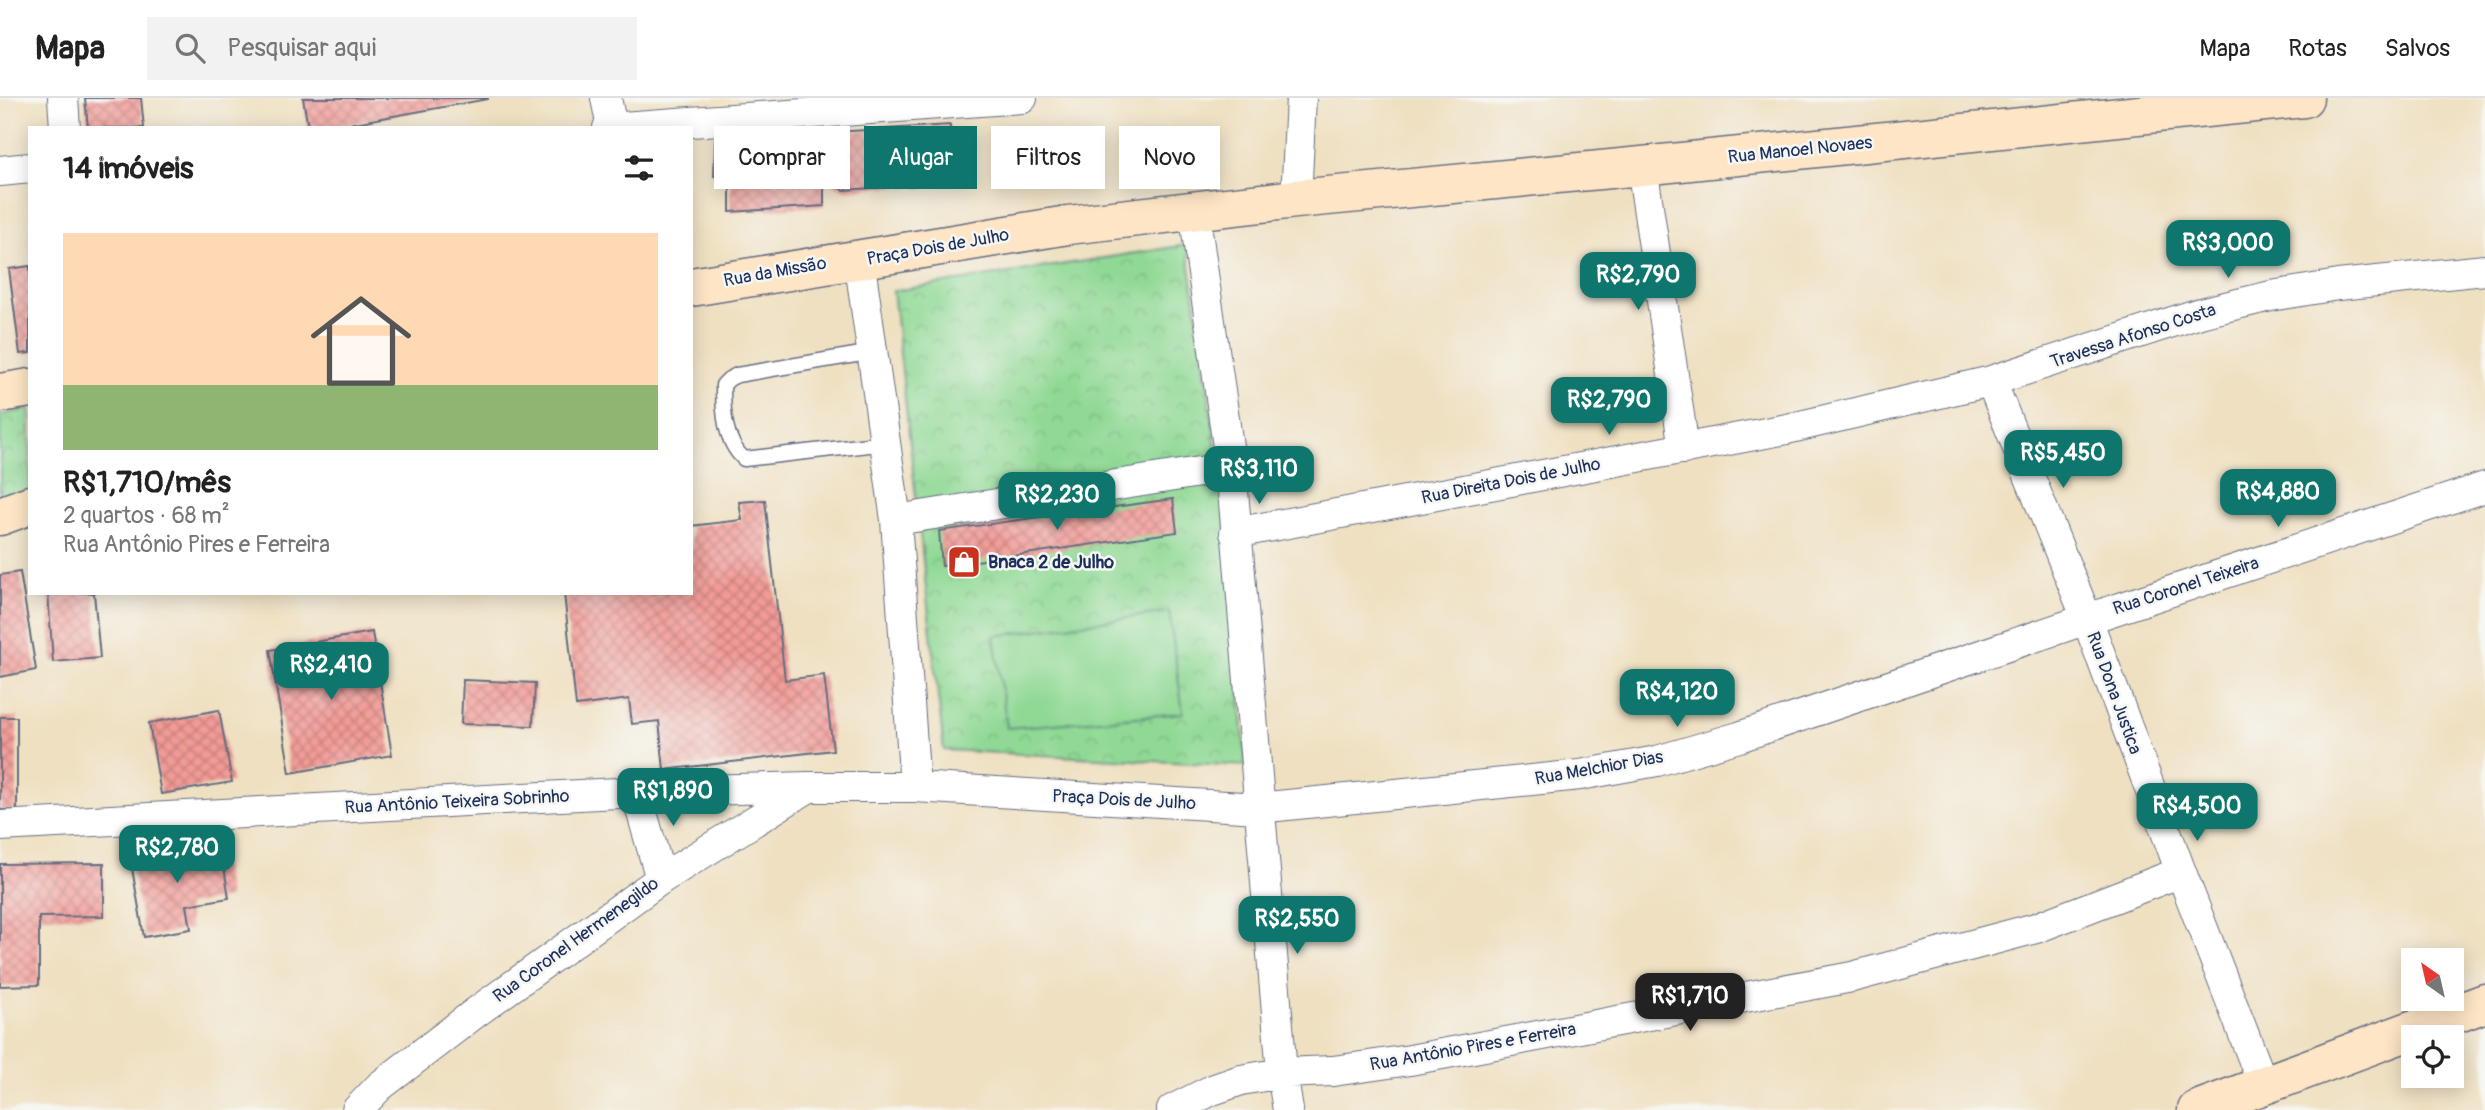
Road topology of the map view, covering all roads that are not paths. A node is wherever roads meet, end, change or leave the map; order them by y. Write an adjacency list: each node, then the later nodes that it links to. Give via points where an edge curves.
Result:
1 (63, 98): 6 (street)
2 (606, 98): 7 (street)
3 (1022, 98): 8 (street)
4 (1301, 98): 12 (street)
5 (2304, 98): 9 (street, Rua Manoel Novaes)
6 (65, 126)
7 (610, 126)
8 (637, 126)
9 (1642, 166): 12 (street, Rua Manoel Novaes); 22 (street)
10 (28, 169): 11 (street)
11 (0, 170)
12 (1296, 199): 13 (street, Praça Dois de Julho)
13 (1194, 211): 14 (street, Praça Dois de Julho, via 1068,225); 23 (street)
14 (859, 258): 16 (street, Rua da Missão); 17 (street, Praça Dois de Julho)
15 (2485, 270): 18 (street, Travessa Afonso Costa, via 2271,296 2200,313)
16 (693, 287)
17 (873, 352): 21 (street, Praça Dois de Julho); 21 (lane, via 737,375 723,385 723,407 732,446 744,459)
18 (1991, 382): 22 (street, Rua Direita Dois de Julho); 29 (street, Rua Dona Justica)
19 (28, 388): 20 (street)
20 (0, 393)
21 (886, 443): 27 (street, Praça Dois de Julho)
22 (1684, 449): 28 (street, Rua Direita Dois de Julho)
23 (1231, 467): 27 (street); 28 (street)
24 (2485, 487): 29 (street, Rua Coronel Teixeira)
25 (28, 506): 26 (street)
26 (0, 516)
27 (896, 520): 31 (street, Praça Dois de Julho)
28 (1236, 533): 33 (street)
29 (2087, 618): 33 (street, Rua Melchior Dias, via 1657,761 1580,775); 35 (street, Rua Dona Justica)
30 (809, 787): 31 (street, Rua Antônio Teixeira Sobrinho); 32 (street, Rua Antônio Teixeira Sobrinho); 36 (street, Rua Coronel Hermenegildo)
31 (915, 787): 33 (street, Praça Dois de Julho)
32 (636, 792): 34 (street, Rua Antônio Teixeira Sobrinho); 36 (street)
33 (1259, 808): 38 (street)
34 (0, 826)
35 (2181, 872): 38 (street, Rua Antônio Pires e Ferreira, via 2036,928 1852,977 1410,1060); 39 (street, Rua Dona Justica)
36 (661, 879): 40 (street, Rua Coronel Hermenegildo, via 465,1021 380,1086)
37 (2485, 1003): 39 (street)
38 (1282, 1073): 41 (street, Rua Antônio Pires e Ferreira, via 1241,1080); 42 (street)
39 (2263, 1084): 43 (street)
40 (357, 1110)
41 (1171, 1110)
42 (1288, 1110)
43 (2197, 1110)

